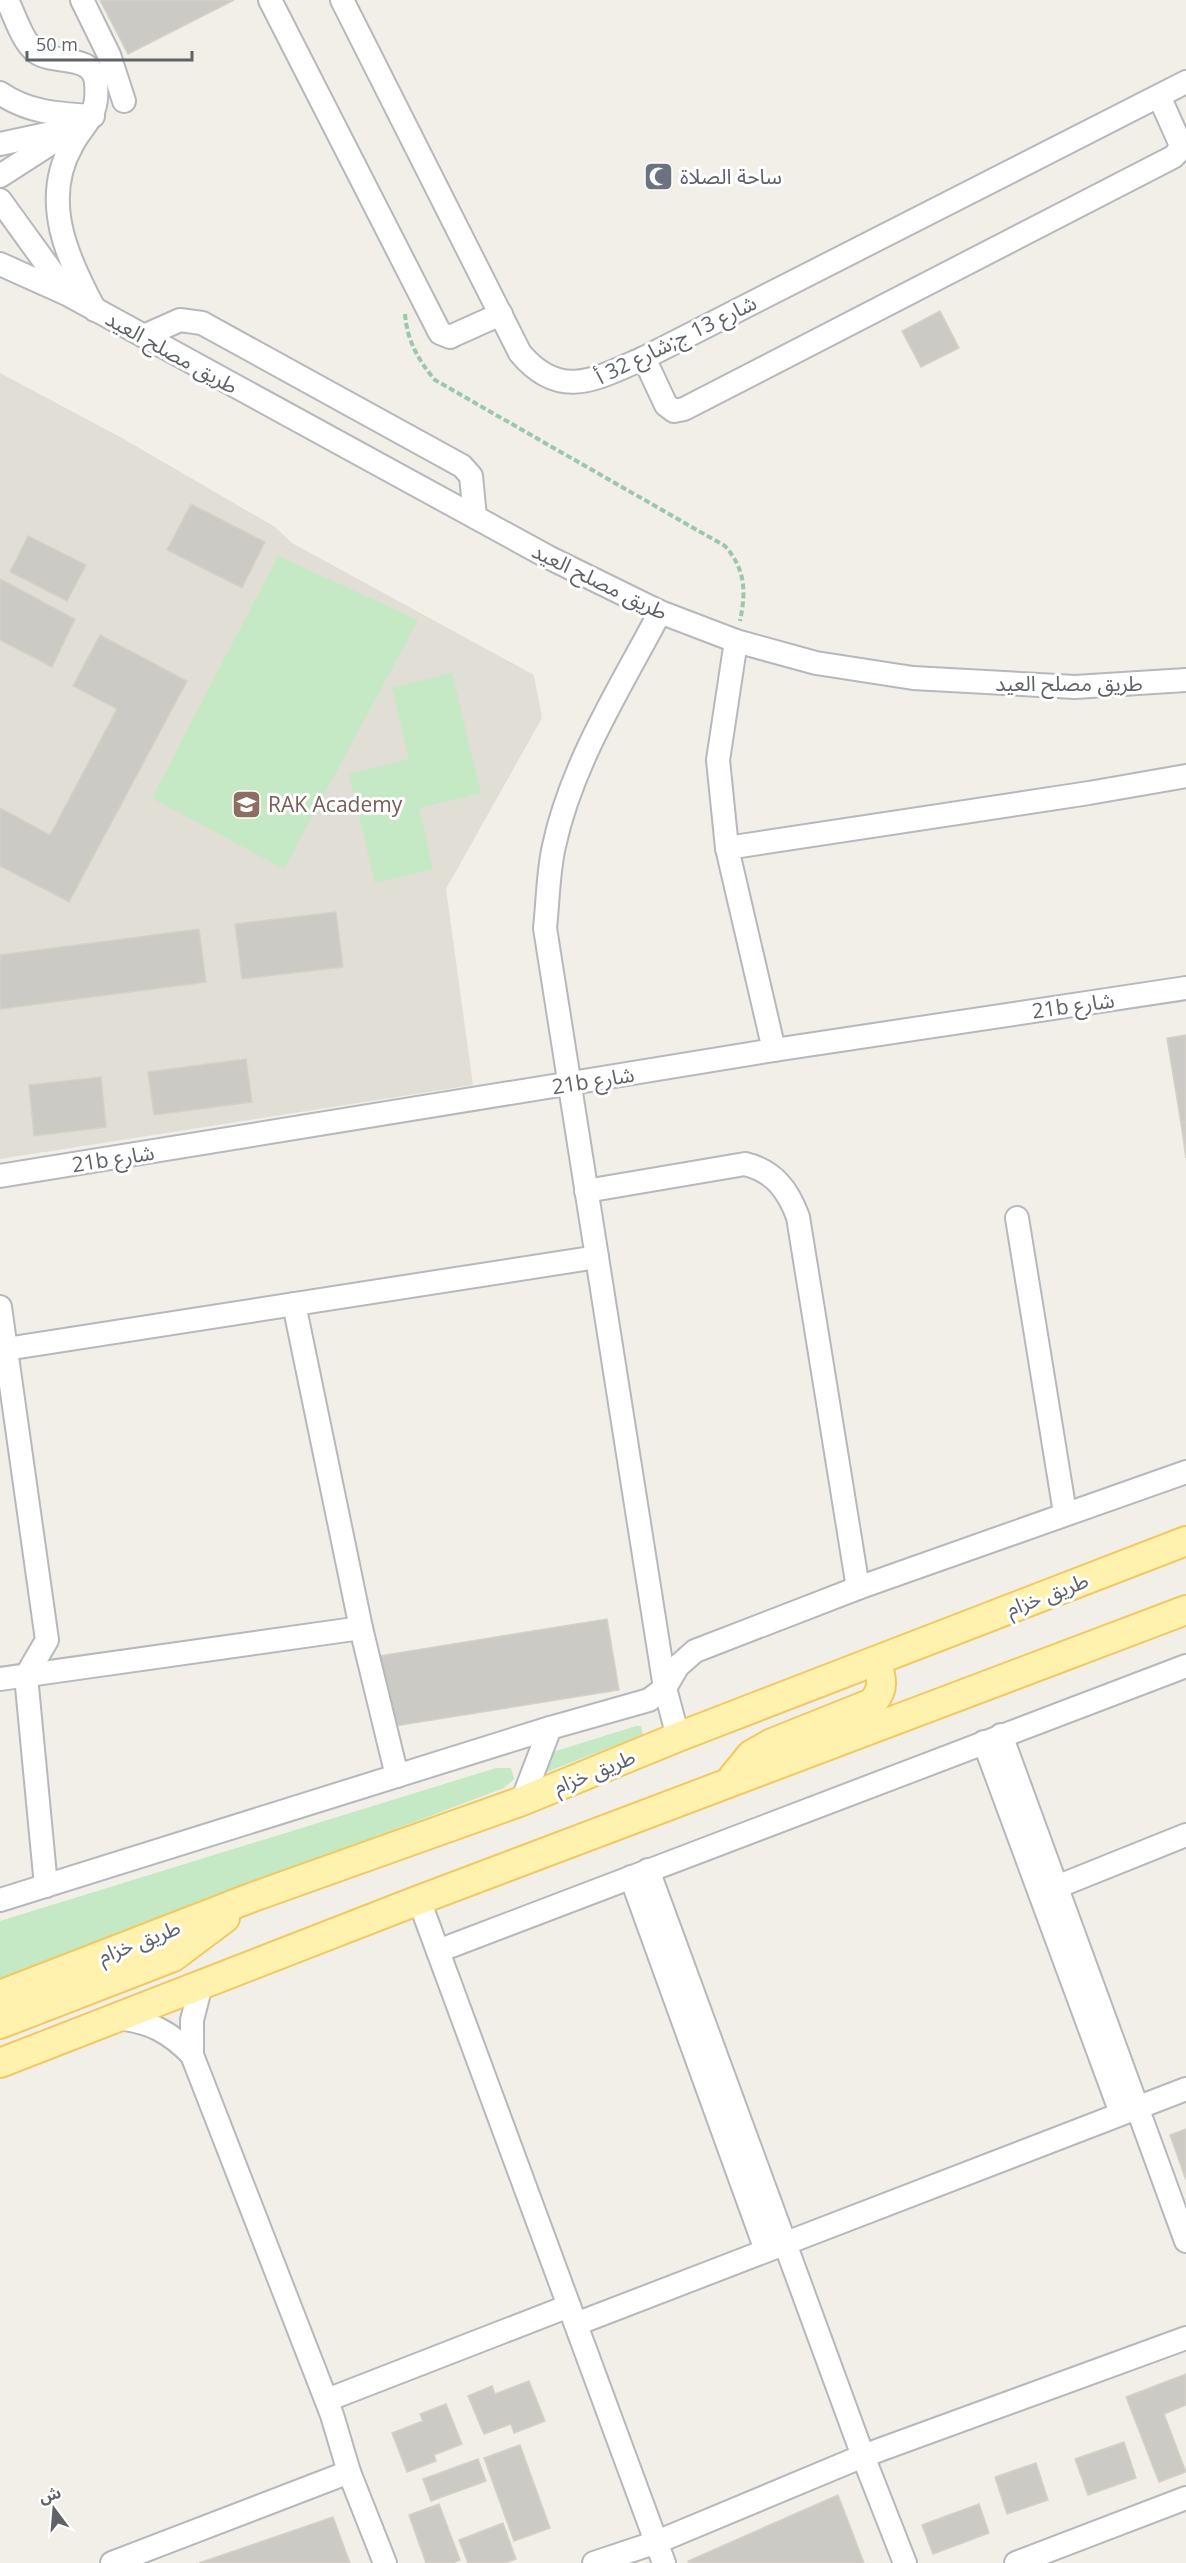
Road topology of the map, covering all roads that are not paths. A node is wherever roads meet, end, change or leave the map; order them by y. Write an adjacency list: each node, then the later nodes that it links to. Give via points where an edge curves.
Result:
1 (8, 0): 6 (street, via 30,46 44,57)
2 (82, 0): 5 (street)
3 (270, 0): 18 (street, via 437,329 444,336 454,335)
4 (342, 0): 18 (street, شارع 13 ج;شارع 32 أ)
5 (94, 23): 6 (street, via 86,43); 10 (street)
6 (59, 60): 11 (street, via 81,63 94,74)
7 (1186, 82): 9 (street, شارع 13 ج;شارع 32 أ)
8 (0, 93): 11 (street, via 16,104 51,113)
9 (1159, 96): 20 (street, شارع 13 ج;شارع 32 أ); 20 (street, via 1180,143 1173,157 679,411 670,409)
10 (124, 101)
11 (93, 116): 12 (street, via 52,133); 13 (street); 17 (street, via 71,145 61,176 58,208 62,240)
12 (0, 144)
13 (0, 176)
14 (0, 200): 16 (street, طريق مصلح العيد)
15 (0, 264): 16 (street, طريق مصلح العيد)
16 (69, 295): 17 (street, طريق مصلح العيد)
17 (95, 310): 19 (street, طريق مصلح العيد)
18 (501, 314): 20 (street, شارع 13 ج;شارع 32 أ, via 520,353 532,368 549,378 567,383 587,382)
19 (144, 336): 21 (street, طريق مصلح العيد); 21 (street, via 180,320 195,320 212,329 462,466 471,476)
20 (644, 358)
21 (475, 517): 22 (street, طريق مصلح العيد)
22 (660, 612): 23 (street, طريق مصلح العيد); 29 (street, via 590,743 553,846 545,928)
23 (735, 641): 24 (street, طريق مصلح العيد, via 816,663 913,678 1075,687); 26 (street, via 718,760)
24 (1186, 680)
25 (1186, 776): 26 (street)
26 (727, 848): 28 (street)
27 (1186, 988): 28 (street, 21b شارع)
28 (774, 1050): 29 (street, 21b شارع)
29 (570, 1084): 30 (street, 21b شارع); 31 (street)
30 (0, 1176)
31 (586, 1191): 33 (street); 40 (street, via 745,1164 762,1168 779,1181 798,1217)
32 (1017, 1218): 38 (street)
33 (597, 1257): 34 (street); 47 (street)
34 (294, 1304): 36 (street); 42 (street)
35 (0, 1307): 36 (street)
36 (6, 1349): 45 (street, via 47,1640)
37 (1186, 1472): 38 (street)
38 (1065, 1513): 40 (street)
39 (1186, 1541): 43 (main road, طريق خزام)
40 (858, 1588): 47 (street, via 695,1651 678,1666)
41 (1186, 1610): 52 (main road)
42 (362, 1628): 45 (street); 51 (street)
43 (876, 1661): 49 (main road, طريق خزام); 52 (main road, via 881,1694 872,1703 772,1743 751,1755)
44 (1186, 1666): 50 (street)
45 (26, 1676): 46 (street); 56 (street)
46 (0, 1680)
47 (665, 1688): 48 (street, via 649,1700); 49 (street)
48 (550, 1728): 51 (street); 53 (street)
49 (678, 1737): 53 (main road, طريق خزام)
50 (993, 1739): 55 (street); 57 (street)
51 (397, 1776): 56 (street)
52 (728, 1783): 60 (main road)
53 (522, 1801): 58 (main road, طريق خزام)
54 (1186, 1835): 57 (street)
55 (639, 1873): 61 (street); 71 (street)
56 (46, 1886): 59 (street)
57 (1048, 1890): 69 (street)
58 (253, 1897): 63 (main road, طريق خزام); 65 (main road, via 173,1957)
59 (0, 1900)
60 (419, 1900): 61 (street); 62 (main road)
61 (438, 1951): 72 (street)
62 (201, 1985): 64 (main road); 66 (street, via 192,2019)
63 (0, 1995)
64 (117, 2018): 66 (street, via 159,2027); 67 (main road)
65 (0, 2024)
66 (192, 2055): 74 (street)
67 (0, 2063)
68 (1186, 2089): 69 (street)
69 (1128, 2110): 70 (street); 71 (street)
70 (1186, 2241)
71 (776, 2247): 72 (street); 75 (street)
72 (573, 2315): 74 (street); 78 (street)
73 (1186, 2337): 75 (street)
74 (327, 2400): 76 (street)
75 (863, 2456): 78 (street); 83 (street)
76 (349, 2472): 79 (street); 81 (street)
77 (1186, 2499): 84 (street)
78 (660, 2553): 82 (street)
79 (138, 2558): 80 (street)
80 (112, 2563)
81 (386, 2563)
82 (594, 2563)
83 (905, 2563)
84 (1016, 2563)

